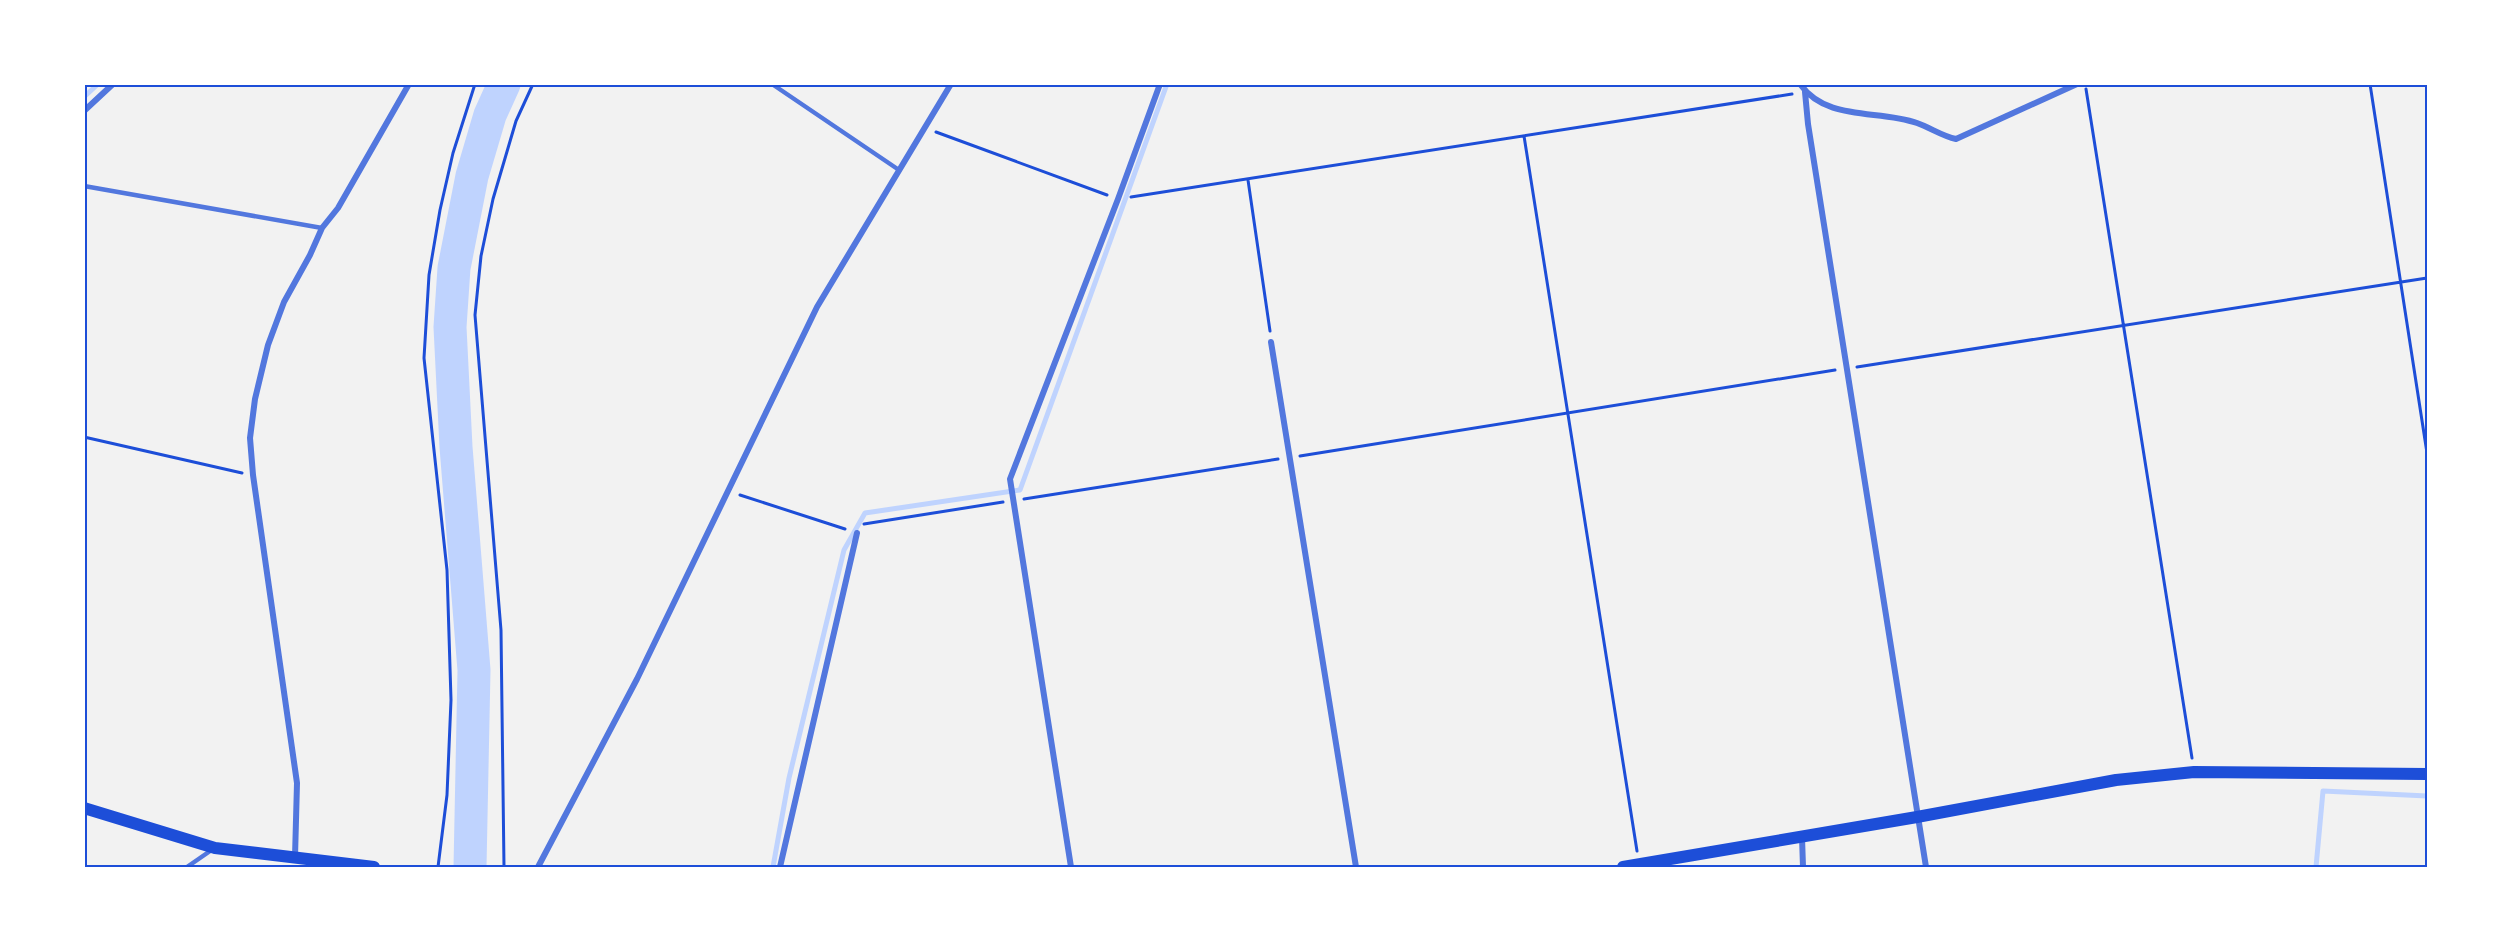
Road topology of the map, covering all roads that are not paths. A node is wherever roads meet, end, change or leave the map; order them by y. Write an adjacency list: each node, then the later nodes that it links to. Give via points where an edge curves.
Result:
1 (113, 84): 9 (street)
2 (409, 84): 12 (street, via 338,208)
3 (772, 84): 10 (lane)
4 (951, 84): 10 (street)
5 (1160, 84): 25 (street, via 1011,479)
6 (1800, 84): 8 (street)
7 (2077, 84): 8 (street, via 1956,140 1916,122 1828,108)
8 (1805, 92): 17 (street)
9 (84, 111)
10 (899, 170): 23 (street, via 817,307 637,679)
11 (84, 186): 12 (lane)
12 (322, 228): 20 (street, via 284,302 268,345 250,438 297,783)
13 (1271, 342): 26 (street)
14 (857, 532): 24 (street)
15 (2427, 774): 17 (main road, via 2194,772 2116,780)
16 (84, 808): 19 (main road)
17 (1917, 817): 18 (main road); 29 (street)
18 (1802, 837): 27 (main road); 28 (street)
19 (215, 848): 20 (main road); 21 (lane)
20 (295, 857): 22 (main road)
21 (187, 867)
22 (374, 867)
23 (538, 867)
24 (780, 867)
25 (1071, 867)
26 (1356, 867)
27 (1623, 867)
28 (1803, 867)
29 (1926, 867)

